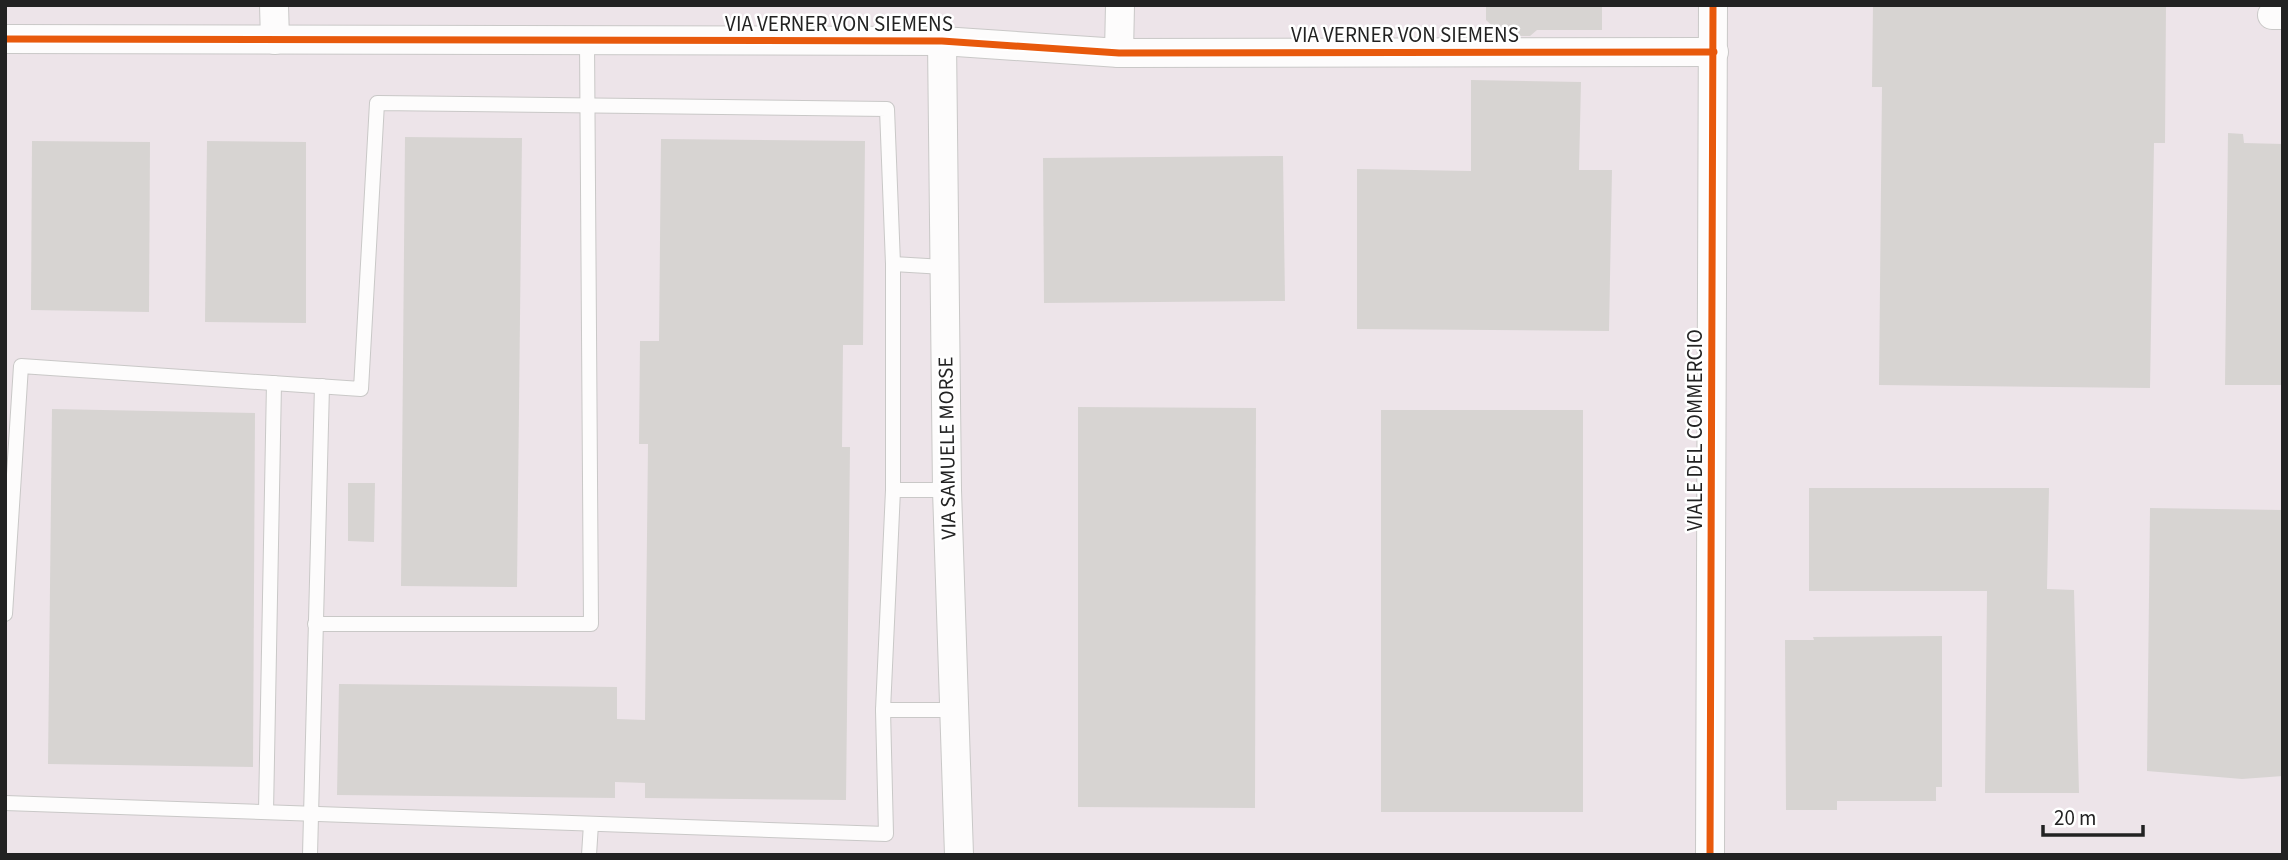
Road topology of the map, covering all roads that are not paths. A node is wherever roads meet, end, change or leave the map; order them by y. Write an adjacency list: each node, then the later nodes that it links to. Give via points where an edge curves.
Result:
1 (274, 5): 5 (street)
2 (1120, 5): 9 (street)
3 (1713, 5): 8 (street, VIALE DEL COMMERCIO)
4 (5, 39): 5 (street, VIA VERNER VON SIEMENS)
5 (275, 40): 6 (street, VIA VERNER VON SIEMENS)
6 (587, 41): 7 (street, VIA VERNER VON SIEMENS); 10 (lane)
7 (942, 41): 9 (street, VIA VERNER VON SIEMENS); 12 (street, VIA SAMUELE MORSE)
8 (1714, 52): 9 (street, VIA VERNER VON SIEMENS); 30 (street, VIALE DEL COMMERCIO)
9 (1119, 53)
10 (587, 106): 11 (lane, via 887,109); 16 (lane, via 377,103 361,389); 20 (lane, via 591,624)
11 (893, 264): 12 (lane); 18 (lane)
12 (944, 267): 17 (street, VIA SAMUELE MORSE)
13 (21, 366): 14 (lane); 15 (lane); 19 (lane)
14 (5, 367)
15 (274, 383): 16 (lane); 24 (lane)
16 (323, 386): 20 (lane)
17 (947, 490): 18 (lane); 22 (street, VIA SAMUELE MORSE)
18 (893, 491): 21 (lane)
19 (5, 614)
20 (315, 624): 25 (lane)
21 (883, 710): 22 (lane); 26 (lane, via 886,834)
22 (956, 710): 29 (street, VIA SAMUELE MORSE)
23 (5, 803): 24 (lane)
24 (265, 812): 25 (lane)
25 (310, 814): 26 (lane); 27 (lane)
26 (591, 824): 28 (lane)
27 (310, 855)
28 (590, 855)
29 (958, 855)
30 (1710, 855)

